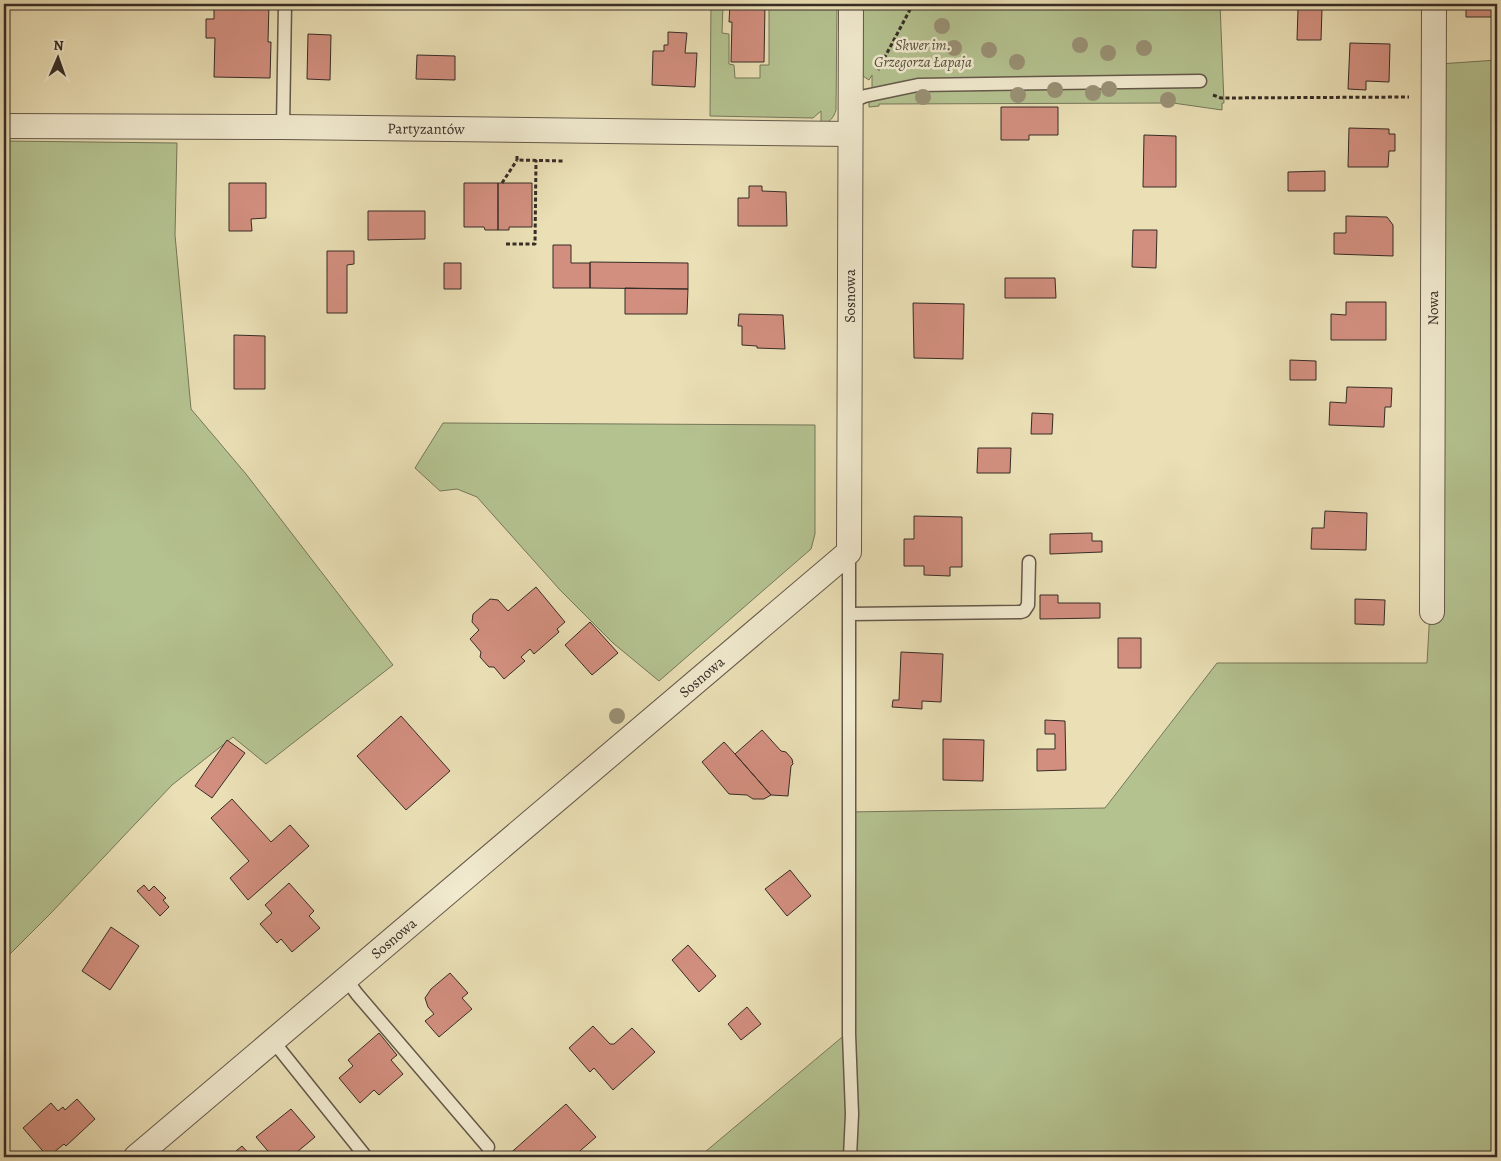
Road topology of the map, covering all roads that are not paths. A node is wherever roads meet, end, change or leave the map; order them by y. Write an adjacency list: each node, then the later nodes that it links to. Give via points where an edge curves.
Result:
1 (285, 4): 7 (lane)
2 (851, 4): 5 (street, Sosnowa)
3 (1434, 4): 11 (street, Nowa)
4 (1200, 81): 5 (lane, via 918,85)
5 (850, 102): 8 (street, Sosnowa)
6 (4, 126): 7 (street, Partyzantów)
7 (284, 127): 8 (street, Partyzantów)
8 (849, 134): 9 (street, Sosnowa)
9 (849, 552): 12 (lane); 13 (street, Sosnowa)
10 (1029, 562): 12 (lane, via 1028,605 1021,612)
11 (1432, 612)
12 (849, 614): 18 (lane)
13 (346, 979): 14 (street, Sosnowa); 15 (lane)
14 (273, 1041): 16 (street, Sosnowa); 17 (lane)
15 (488, 1147)
16 (136, 1157)
17 (366, 1157)
18 (850, 1157)

